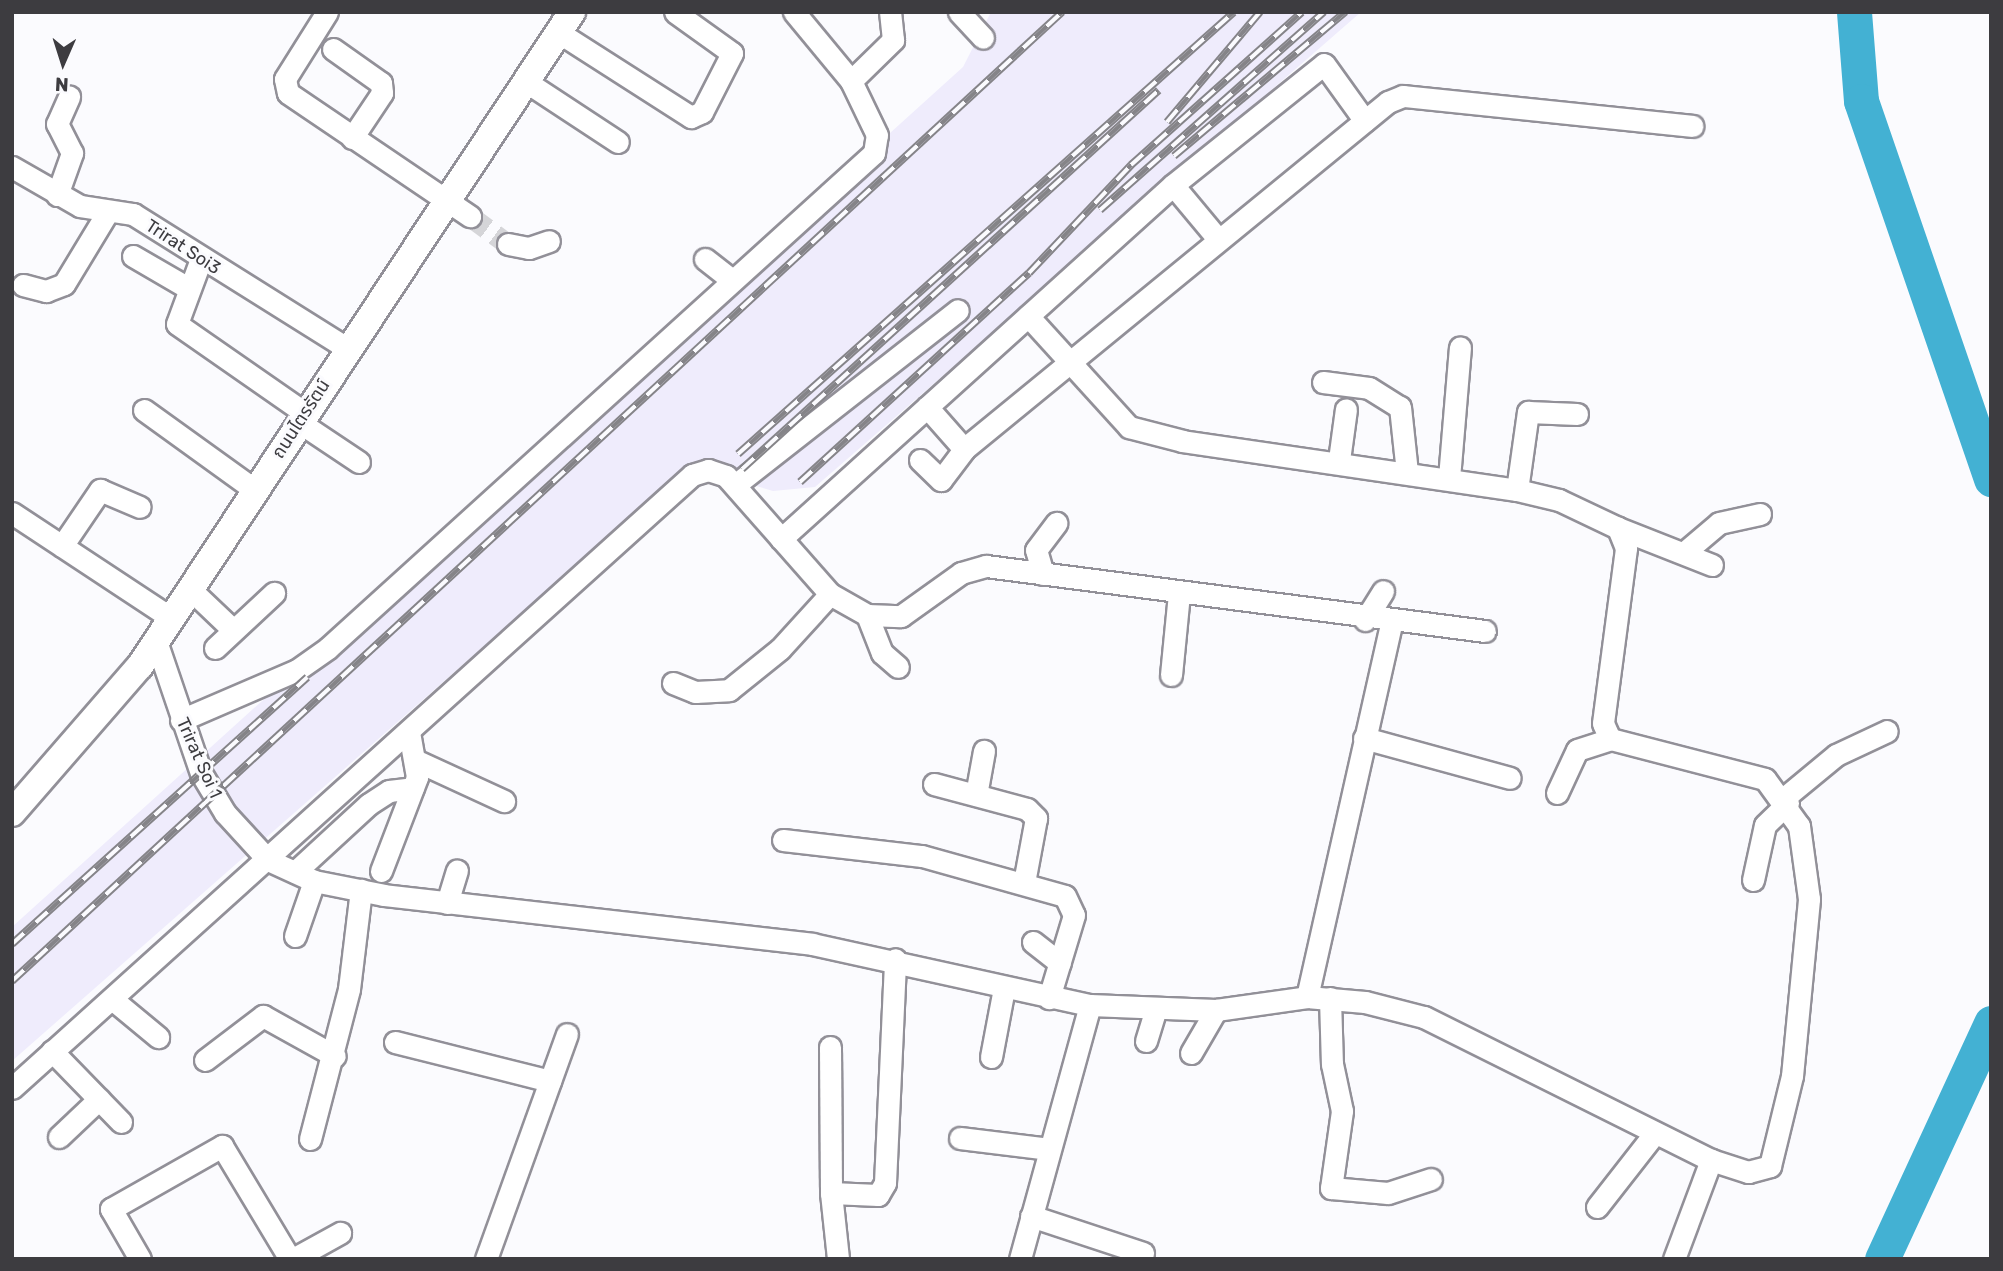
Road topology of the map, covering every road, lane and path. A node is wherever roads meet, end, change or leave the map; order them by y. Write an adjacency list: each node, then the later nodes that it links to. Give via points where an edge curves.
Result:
1 (327, 12): 14 (street, via 285,87 295,102)
2 (675, 12): 6 (street, via 732,53 702,112 691,117)
3 (890, 12): 10 (street, via 893,40)
4 (959, 12): 7 (street)
5 (798, 14): 10 (street)
6 (565, 22): 9 (main road, ถนนไตรรัตน์)
7 (983, 38)
8 (333, 49): 14 (street, via 381,83 382,93)
9 (525, 81): 15 (street); 19 (main road, ถนนไตรรัตน์)
10 (851, 81): 28 (street, via 877,135 874,153)
11 (69, 97): 18 (street, via 57,124 72,153)
12 (1364, 121): 13 (street, via 1388,102 1430,95); 17 (street, via 1324,64); 22 (street)
13 (1692, 126)
14 (352, 138): 19 (street)
15 (618, 142)
16 (12, 167): 18 (street, Trirat Soi3)
17 (1173, 185): 22 (street); 32 (street)
18 (57, 195): 20 (street, Trirat Soi3)
19 (447, 198): 21 (street); 34 (main road, ถนนไตรรัตน์)
20 (107, 213): 27 (street, Trirat Soi3, via 133,214); 29 (street, via 64,284 46,291)
21 (470, 216)
22 (1218, 239): 35 (street)
23 (549, 241): 24 (street, via 528,248)
24 (508, 244)
25 (133, 256): 30 (street)
26 (705, 259): 28 (street)
27 (201, 260): 30 (street); 34 (street, Trirat Soi3)
28 (732, 280): 77 (street, via 328,648 297,670)
29 (23, 285)
30 (188, 288): 41 (street, via 177,324)
31 (958, 310): 48 (street)
32 (1028, 316): 35 (street); 37 (street)
33 (1460, 347): 47 (street)
34 (347, 348): 41 (main road, ถนนไตรรัตน์)
35 (1069, 360): 42 (street); 44 (street, via 1129,427 1183,441)
36 (1323, 382): 46 (street, via 1368,388 1400,407)
37 (927, 408): 42 (street); 56 (street)
38 (1346, 409): 44 (street)
39 (144, 410): 49 (street)
40 (1577, 414): 50 (street, via 1528,412)
41 (302, 418): 45 (street); 49 (main road, ถนนไตรรัตน์)
42 (964, 449): 43 (street, via 942,480)
43 (920, 460)
44 (1339, 460): 46 (street)
45 (359, 462)
46 (1407, 472): 47 (street)
47 (1449, 478): 50 (street)
48 (735, 485): 56 (street); 79 (street, via 708,470 692,475)
49 (255, 490): 61 (main road, ถนนไตรรัตน์)
50 (1517, 490): 55 (street, via 1559,500)
51 (140, 507): 57 (street, via 100,490)
52 (12, 513): 57 (street)
53 (1760, 514): 58 (street, via 1719,523)
54 (1056, 523): 60 (street, via 1036,550)
55 (1618, 528): 58 (street); 81 (street, via 1626,548 1603,723)
56 (781, 538): 65 (street)
57 (62, 546): 67 (street)
58 (1686, 551): 59 (street)
59 (1712, 565)
60 (1043, 574): 64 (street); 66 (street, via 975,567 915,610)
61 (190, 589): 67 (main road, ถนนไตรรัตน์); 70 (street)
62 (1383, 590): 68 (street)
63 (274, 593): 70 (street)
64 (1180, 593): 68 (street); 75 (street)
65 (830, 594): 66 (street); 76 (street, via 780,649 729,690 695,692)
66 (867, 615): 74 (street, via 877,644)
67 (171, 618): 72 (main road, ถนนไตรรัตน์)
68 (1366, 620): 69 (street)
69 (1391, 624): 71 (street); 80 (street)
70 (233, 629): 73 (street)
71 (1485, 632)
72 (156, 641): 77 (street, Trirat Soi 1); 91 (main road, ถนนไตรรัตน์, via 140,666)
73 (215, 648)
74 (898, 667)
75 (1171, 675)
76 (673, 683)
77 (181, 720): 93 (street, Trirat Soi 1, via 225,813)
78 (1887, 731): 89 (street, via 1836,755)
79 (409, 732): 83 (street); 93 (street)
80 (1364, 738): 84 (street); 106 (street)
81 (1610, 739): 87 (street, via 1577,750); 89 (street, via 1625,748 1735,767 1765,779)
82 (984, 751): 88 (street)
83 (418, 761): 86 (street); 90 (street)
84 (1510, 778)
85 (934, 783): 88 (street)
86 (413, 788): 95 (street); 96 (street, via 389,791 369,804)
87 (1557, 793)
88 (976, 796): 98 (street, via 1036,818)
89 (1786, 800): 97 (street, via 1765,825); 132 (street, via 1799,826 1809,899 1792,1076 1770,1166 1748,1171)
90 (504, 801)
91 (12, 813)
92 (783, 840): 98 (street, via 922,856)
93 (268, 860): 96 (street); 108 (street)
94 (457, 870): 100 (street)
95 (382, 871)
96 (304, 877): 99 (street); 101 (street)
97 (1753, 880)
98 (1024, 883): 104 (street, via 1072,902)
99 (361, 890): 100 (street); 120 (street)
100 (447, 903): 103 (street)
101 (295, 936)
102 (1033, 942): 104 (street)
103 (895, 959): 105 (street); 134 (street, via 883,1191)
104 (1060, 963): 109 (street)
105 (1004, 988): 109 (street); 121 (street)
106 (1307, 997): 107 (street); 112 (street)
107 (1330, 998): 127 (street, via 1424,1017); 133 (street, via 1332,1064 1342,1111 1331,1188 1388,1193)
108 (112, 999): 114 (street); 118 (street)
109 (1049, 999): 110 (street)
110 (1090, 1005): 111 (street); 131 (street)
111 (1156, 1009): 112 (street); 115 (street)
112 (1216, 1010): 119 (street)
113 (567, 1034): 123 (street)
114 (158, 1038)
115 (1146, 1041)
116 (395, 1042): 123 (street)
117 (830, 1048): 134 (street)
118 (52, 1051): 124 (street); 125 (street)
119 (1191, 1053)
120 (335, 1056): 122 (street, via 263,1016); 130 (street)
121 (991, 1057)
122 (205, 1060)
123 (550, 1081): 141 (street)
124 (12, 1088)
125 (99, 1099): 126 (street); 128 (street)
126 (121, 1122)
127 (1654, 1134): 132 (street); 135 (street)
128 (60, 1137)
129 (960, 1138): 131 (street)
130 (310, 1139)
131 (1049, 1149): 136 (street)
132 (1711, 1160): 144 (street)
133 (1431, 1179)
134 (831, 1193): 142 (street)
135 (1597, 1208)
136 (1031, 1216): 138 (street); 143 (street)
137 (340, 1233): 140 (street)
138 (1143, 1253)
139 (140, 1259): 140 (street, via 111,1209 222,1146)
140 (292, 1259)
141 (486, 1259)
142 (838, 1259)
143 (1020, 1259)
144 (1674, 1259)

